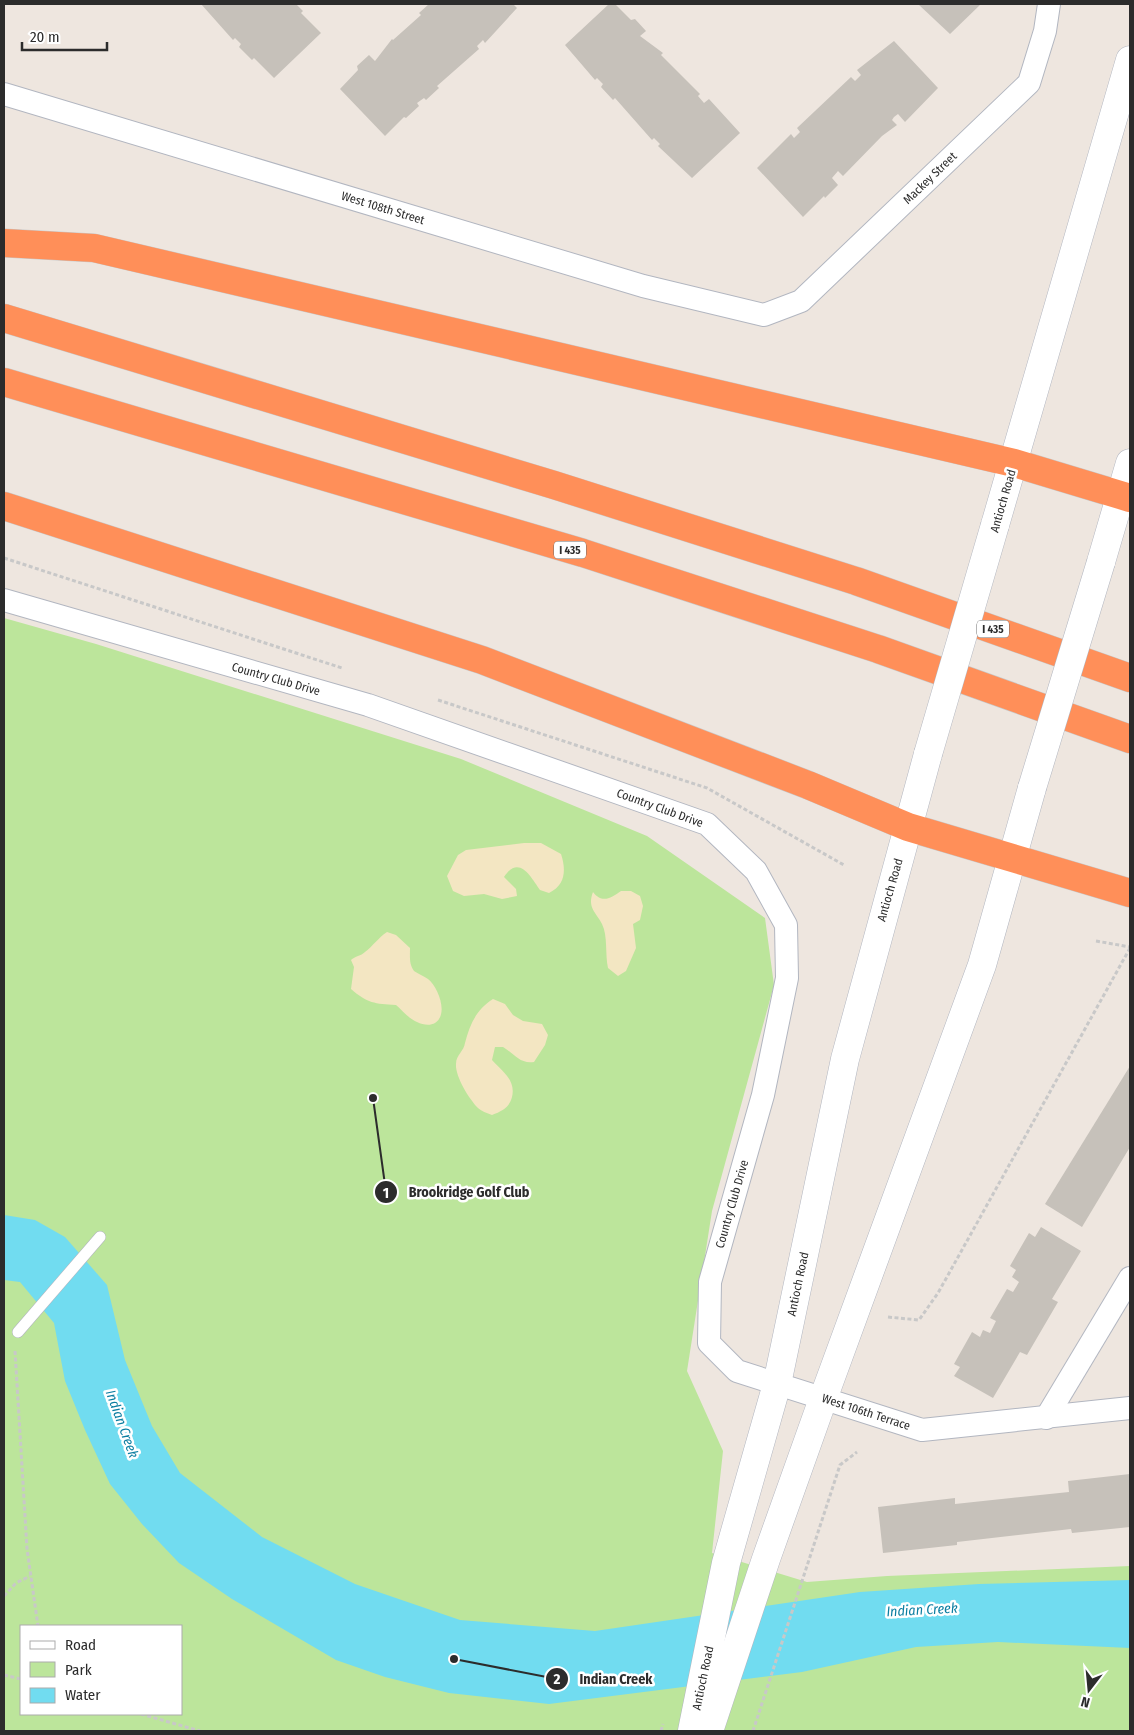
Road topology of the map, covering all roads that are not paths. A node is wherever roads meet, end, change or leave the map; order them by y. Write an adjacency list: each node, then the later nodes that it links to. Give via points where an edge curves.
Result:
1 (1049, 4): 5 (street, Mackey Street, via 1045,31 1029,83 801,301)
2 (1130, 60): 8 (main road, Antioch Road)
3 (4, 94): 5 (street, West 108th Street, via 643,286)
4 (4, 243): 8 (highway, via 94,248)
5 (764, 315)
6 (4, 318): 13 (highway, I 435, via 856,580)
7 (4, 382): 14 (highway, I 435, via 583,554 878,649)
8 (1014, 463): 10 (highway); 15 (main road, Antioch Road, bridge)
9 (1130, 463): 10 (main road, Antioch Road)
10 (1126, 496): 16 (main road, Antioch Road, bridge, via 1101,562)
11 (4, 506): 15 (highway, via 482,660)
12 (4, 600): 21 (street, Country Club Drive, via 368,705 707,824 756,871 786,925 787,978 764,1095 710,1282 709,1343 737,1371)
13 (1130, 678)
14 (1130, 739)
15 (908, 827): 16 (highway); 21 (main road, Antioch Road, via 845,1059)
16 (1012, 858): 17 (highway); 22 (main road, Antioch Road, via 982,966)
17 (1130, 894)
18 (100, 1237): 20 (lane)
19 (1130, 1278): 24 (street)
20 (18, 1332)
21 (777, 1384): 22 (street, West 106th Terrace); 25 (main road, Antioch Road, via 726,1563)
22 (823, 1399): 24 (street, West 106th Terrace, via 922,1430); 26 (main road, Antioch Road)
23 (1130, 1408): 24 (street, West 106th Terrace)
24 (1046, 1418)
25 (692, 1731)
26 (709, 1731)

